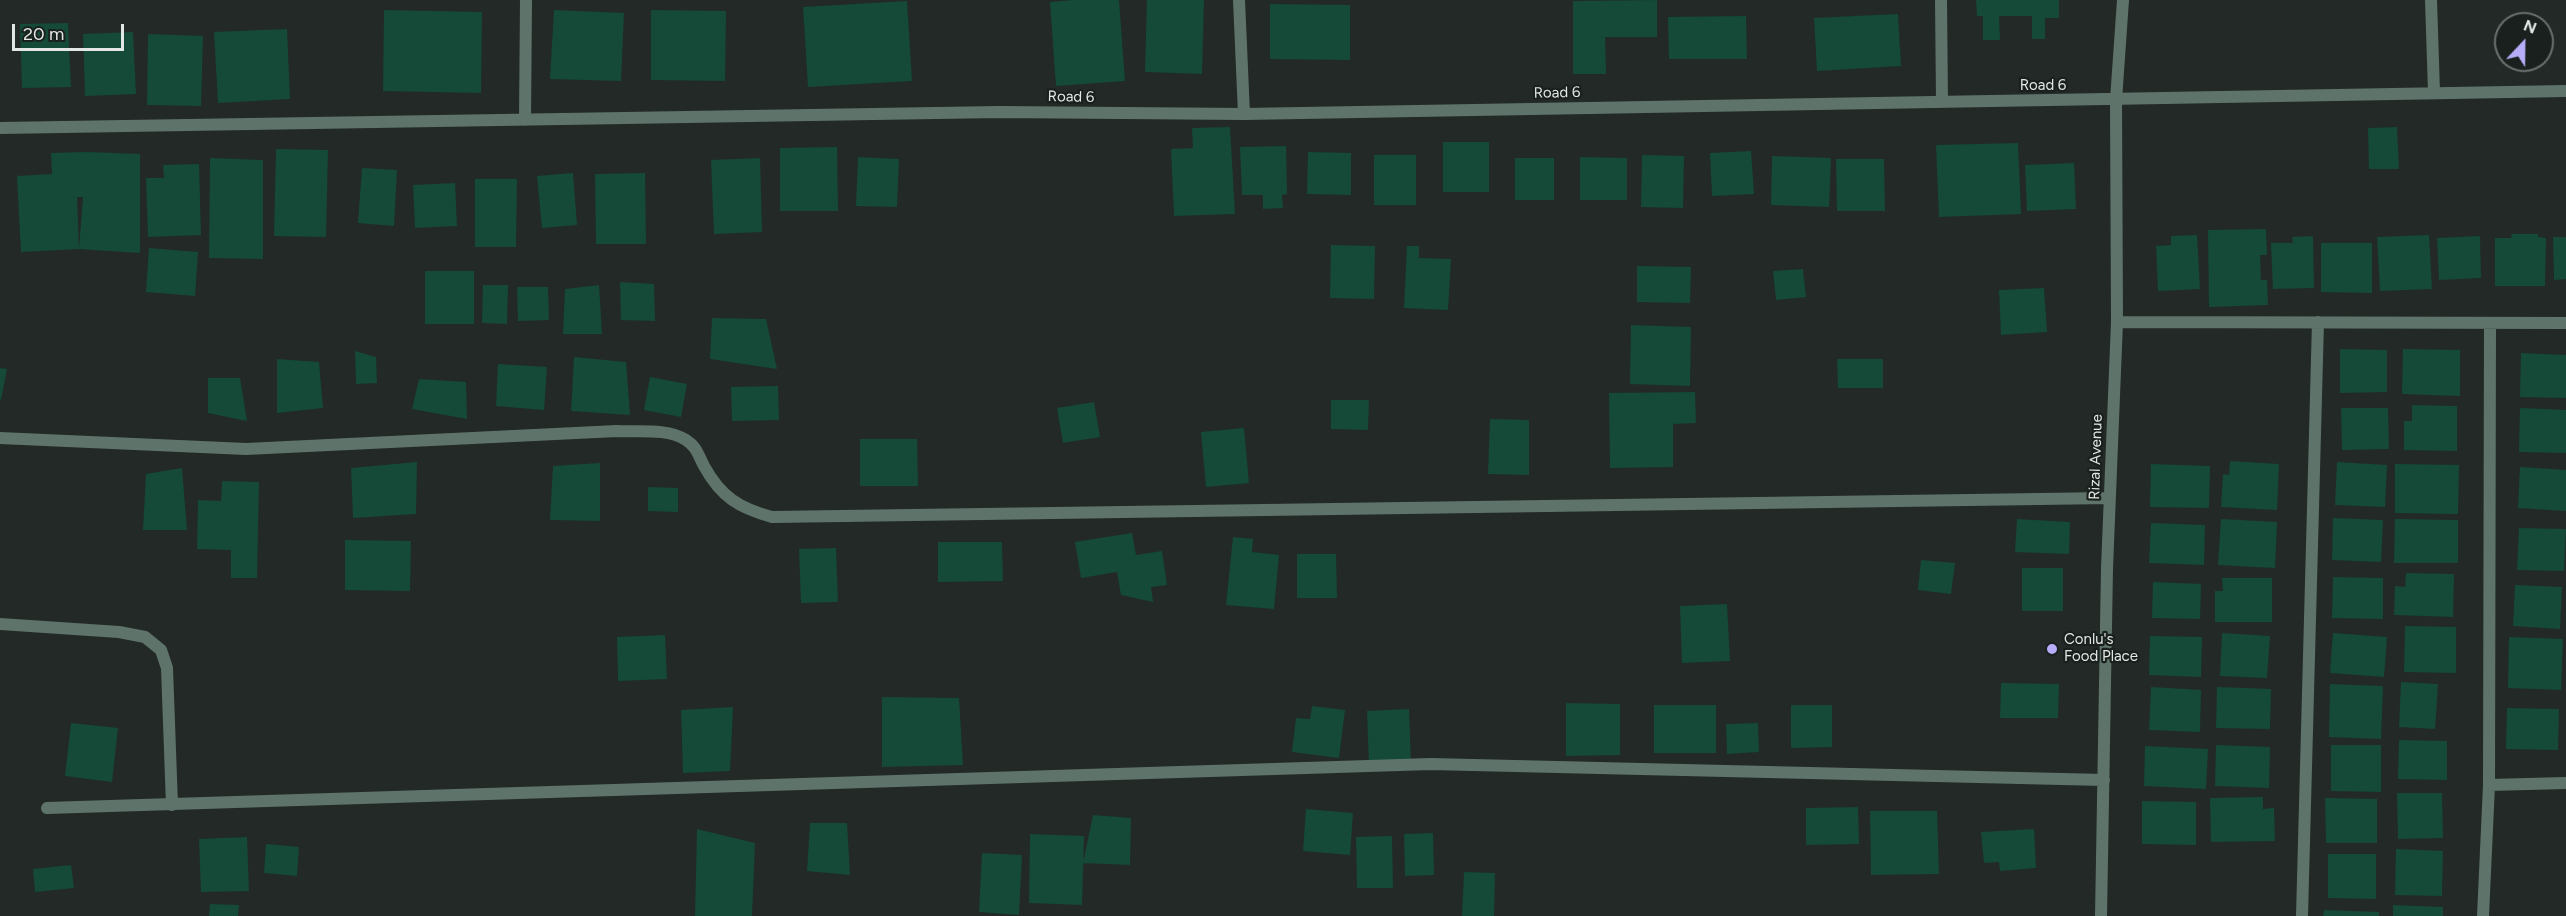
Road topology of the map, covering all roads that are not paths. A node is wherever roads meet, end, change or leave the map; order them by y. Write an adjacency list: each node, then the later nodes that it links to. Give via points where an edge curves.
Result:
1 (526, 0): 11 (street)
2 (1239, 0): 10 (street)
3 (1941, 0): 9 (street)
4 (2123, 0): 8 (street, Rizal Avenue)
5 (2431, 0): 7 (street)
6 (2566, 91): 7 (street, Road 6)
7 (2434, 92): 8 (street, Road 6)
8 (2115, 100): 9 (street, Road 6); 13 (street, Rizal Avenue)
9 (1942, 101): 10 (street, Road 6)
10 (1244, 114): 11 (street, Road 6, via 999,112)
11 (525, 120): 12 (street, Road 6)
12 (0, 128)
13 (2117, 322): 14 (street); 18 (street, Rizal Avenue)
14 (2318, 322): 16 (street); 26 (street)
15 (2566, 323): 16 (street)
16 (2490, 324): 22 (street)
17 (0, 438): 18 (street, via 246,449 617,431 669,433 697,449 704,466 732,502 772,517)
18 (2109, 498): 20 (street, Rizal Avenue)
19 (0, 624): 23 (street, via 118,632 145,637 161,650 166,669)
20 (2104, 780): 23 (street, via 1431,764); 25 (street, Rizal Avenue)
21 (2566, 783): 22 (street)
22 (2489, 785): 27 (street)
23 (172, 805): 24 (street)
24 (47, 808)
25 (2101, 916)
26 (2302, 916)
27 (2483, 916)

